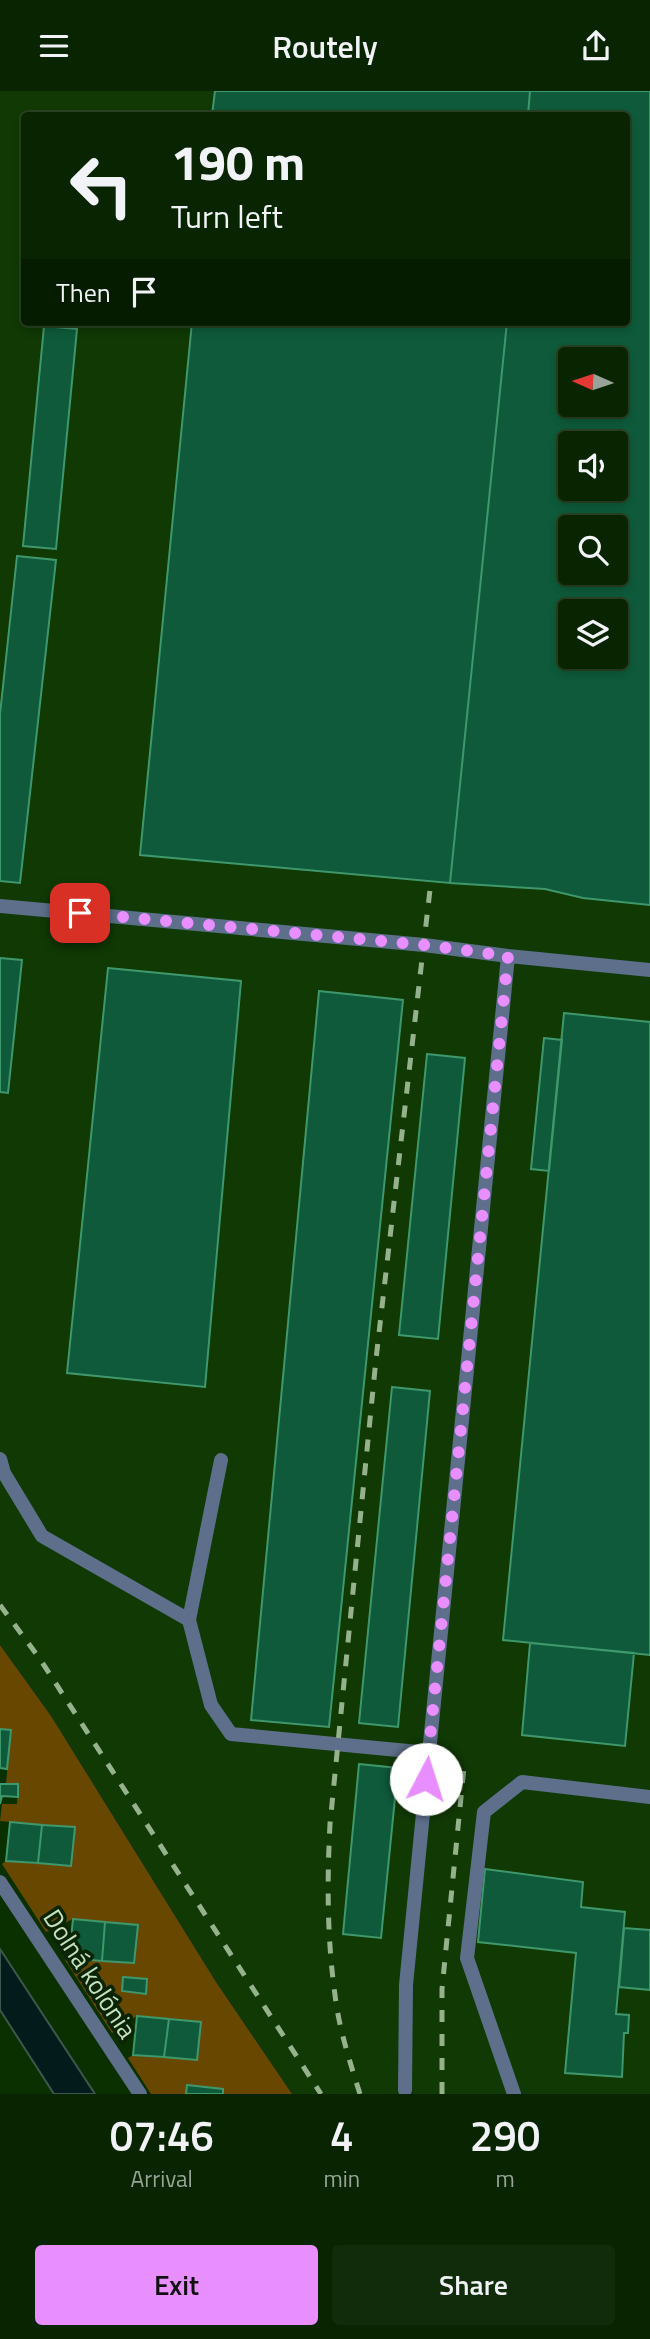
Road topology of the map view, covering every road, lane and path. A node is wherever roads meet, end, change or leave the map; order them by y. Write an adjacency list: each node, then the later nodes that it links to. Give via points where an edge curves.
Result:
1 (0, 906): 2 (lane)
2 (508, 956): 3 (lane); 7 (lane)
3 (650, 970)
4 (0, 1459): 6 (lane, via 42,1536)
5 (221, 1460): 6 (lane)
6 (189, 1620): 7 (lane, via 211,1705 231,1734)
7 (429, 1753): 10 (lane, via 406,1985)
8 (650, 1797): 12 (lane, via 522,1781 484,1812 467,1958)
9 (0, 1882): 11 (lane, Dolná kolónia)
10 (405, 2090)
11 (140, 2094)
12 (514, 2094)

